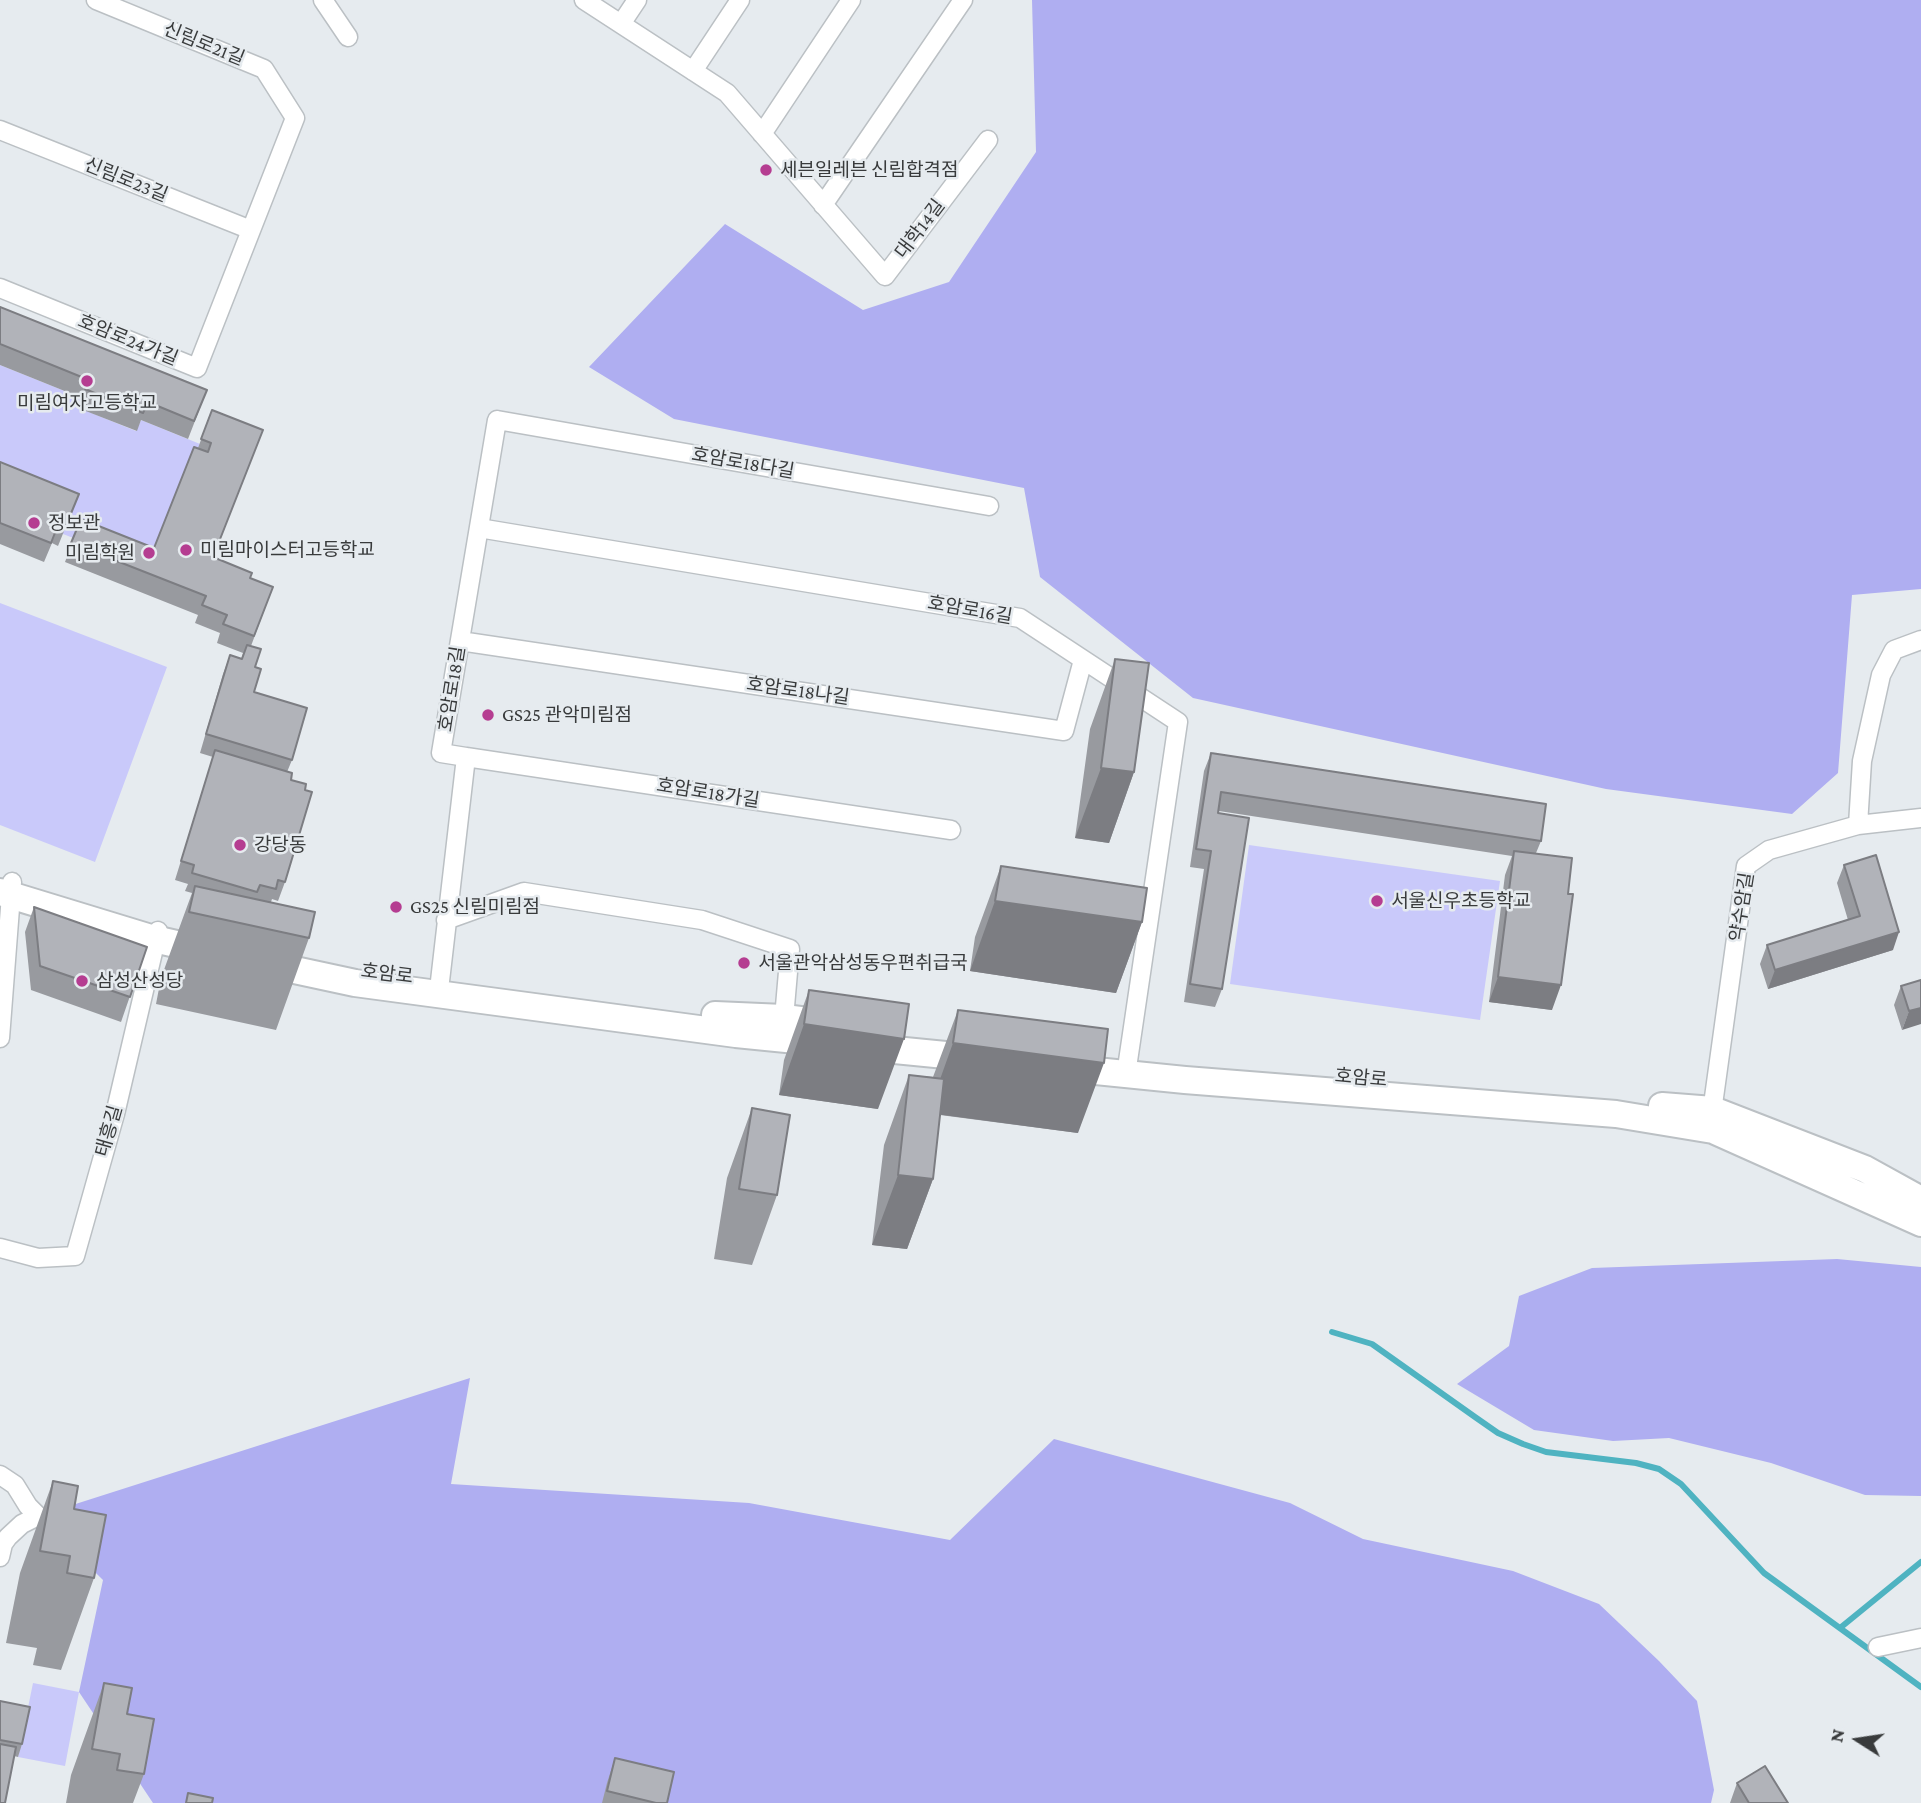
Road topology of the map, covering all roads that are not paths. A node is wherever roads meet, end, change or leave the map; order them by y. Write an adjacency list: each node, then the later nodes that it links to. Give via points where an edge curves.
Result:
1 (96, 0): 15 (street, 신림로21길, via 264,69 295,118)
2 (323, 0): 9 (street)
3 (584, 0): 8 (street, 대학14길)
4 (637, 0): 8 (street)
5 (740, 0): 10 (street)
6 (851, 0): 12 (street)
7 (963, 0): 14 (street)
8 (621, 24): 10 (street, 대학14길)
9 (348, 37)
10 (693, 71): 12 (street, 대학14길, via 727,93)
11 (0, 130): 15 (street, 신림로23길)
12 (762, 134): 14 (street, 대학14길)
13 (988, 140): 14 (street, 대학14길, via 884,276)
14 (823, 205)
15 (251, 230): 16 (street, 호암로24가길, via 197,368)
16 (0, 288)
17 (497, 420): 18 (street, 호암로18다길); 19 (street, 호암로18길)
18 (989, 506)
19 (479, 528): 21 (street, 호암로18길); 22 (street, 호암로16길, via 1020,618)
20 (1921, 640): 25 (street, via 1894,650 1881,675 1862,761)
21 (460, 641): 22 (street, 호암로18나길, via 1064,731); 23 (street, 호암로18길, via 442,752)
22 (1083, 660): 33 (street, 호암로16길, via 1178,722)
23 (466, 757): 26 (street, 호암로18가길); 28 (street, 호암로18길)
24 (1921, 818): 25 (street, 약수암길)
25 (1858, 825): 34 (street, 약수암길, via 1769,850 1746,866)
26 (951, 830)
27 (6, 886): 29 (main road, 호암로); 32 (street)
28 (446, 920): 30 (street, 호암로18길); 31 (street, via 524,892 702,920 790,949)
29 (157, 935): 30 (main road, 호암로, via 355,971); 31 (main road, 호암로, via 355,983 736,1034 992,1052); 37 (street, 태흥길, via 115,1114 75,1256 38,1258)
30 (440, 981): 31 (main road, 호암로, via 685,1013)
31 (784, 1018)
32 (0, 1038)
33 (1128, 1061): 34 (main road, 호암로, via 1588,1101); 34 (main road, 호암로, via 1040,1058 1199,1081)
34 (1711, 1119): 35 (main road, 호암로, via 1865,1169); 36 (main road)
35 (1921, 1200)
36 (1921, 1223)
37 (0, 1248)
38 (0, 1475): 39 (street, via 15,1485 38,1516 8,1537)
39 (0, 1557)
40 (1921, 1638): 41 (street)
41 (1878, 1647)

